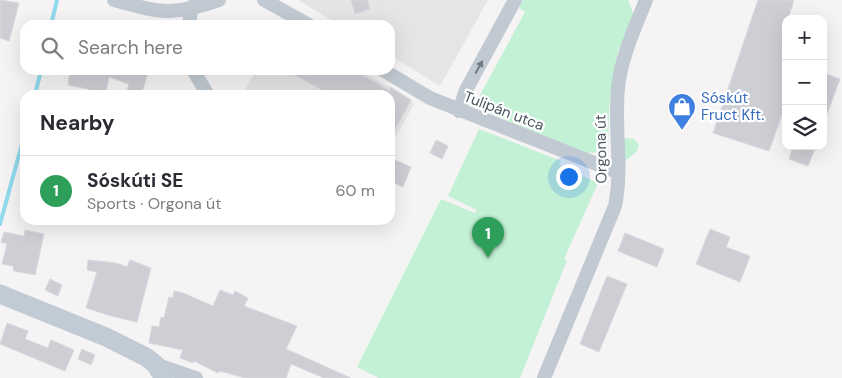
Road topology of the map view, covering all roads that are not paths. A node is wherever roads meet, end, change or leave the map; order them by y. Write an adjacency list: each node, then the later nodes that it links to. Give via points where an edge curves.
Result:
1 (114, 0): 6 (street, via 156,12 178,12)
2 (219, 0): 6 (street)
3 (264, 0): 8 (street)
4 (515, 0): 12 (street, one-way to 4, via 466,90)
5 (645, 0): 13 (street, Orgona út, via 618,86)
6 (194, 5): 7 (street)
7 (190, 20)
8 (300, 20)
9 (196, 75): 11 (street)
10 (391, 75): 12 (street, Tulipán utca)
11 (205, 90)
12 (459, 111): 13 (street, Tulipán utca)
13 (617, 172): 17 (street, Orgona út, via 619,188 615,206)
14 (0, 294): 15 (street, via 106,337 146,357)
15 (160, 371): 16 (street)
16 (196, 378)
17 (544, 378)

